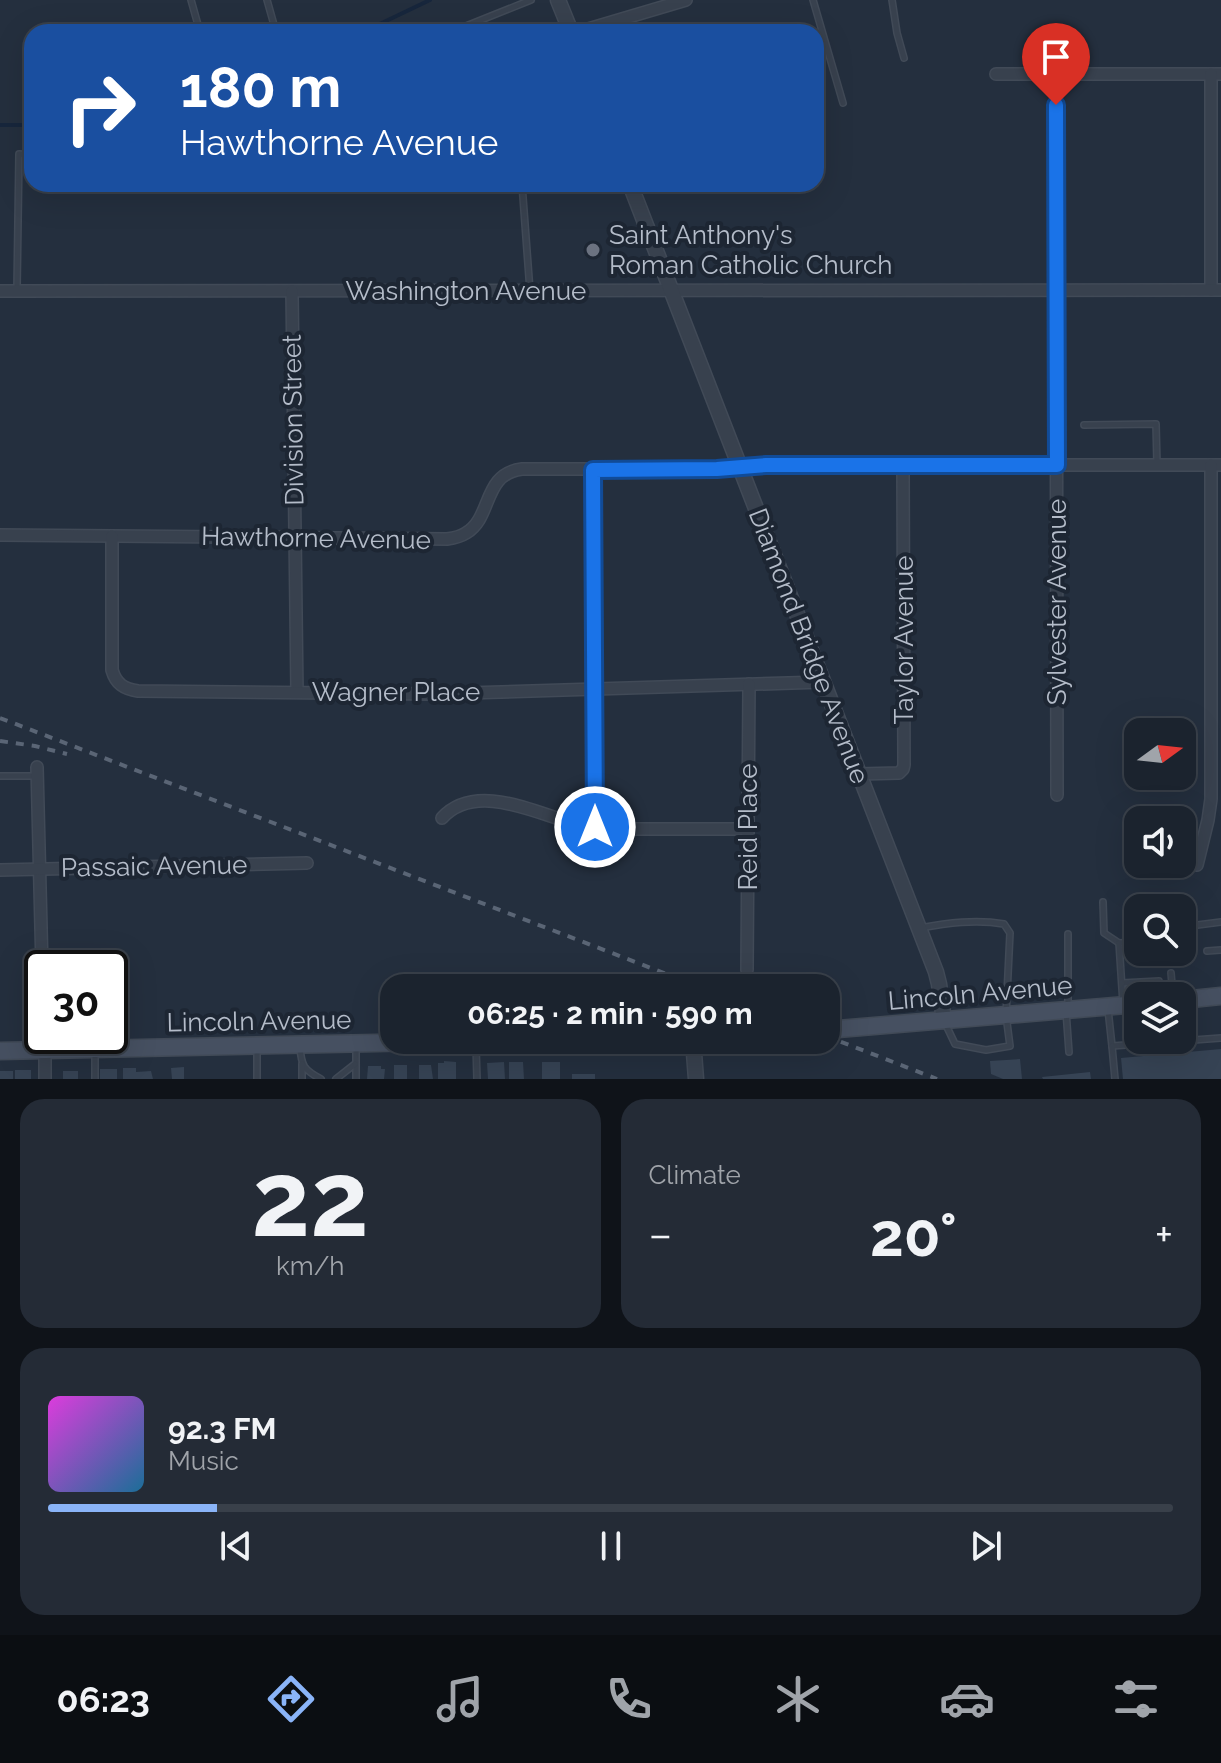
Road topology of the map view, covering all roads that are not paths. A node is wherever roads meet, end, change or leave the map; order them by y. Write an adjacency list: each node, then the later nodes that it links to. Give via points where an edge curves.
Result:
1 (191, 0): 8 (lane)
2 (267, 0): 9 (lane)
3 (531, 0): 10 (lane)
4 (558, 0): 11 (street)
5 (686, 0): 12 (street)
6 (813, 0): 13 (lane)
7 (892, 0): 15 (lane)
8 (198, 24)
9 (274, 24)
10 (471, 24)
11 (568, 24)
12 (605, 24)
13 (820, 24)
14 (824, 38): 19 (lane)
15 (904, 58)
16 (996, 74): 17 (street)
17 (1056, 74): 18 (street); 29 (street, Sylvester Avenue)
18 (1216, 74): 23 (street)
19 (843, 103)
20 (24, 154): 25 (lane, via 19,154)
21 (523, 192): 27 (lane)
22 (633, 192): 28 (street, Diamond Bridge Avenue)
23 (1216, 290): 29 (street, Washington Avenue)
24 (0, 291): 25 (street, Washington Avenue)
25 (16, 291): 26 (street, Washington Avenue)
26 (292, 291): 27 (street, Washington Avenue); 39 (street, Division Street)
27 (530, 291): 28 (street, Washington Avenue)
28 (671, 291): 29 (street, Washington Avenue); 35 (street, Diamond Bridge Avenue)
29 (1056, 291): 32 (street, Sylvester Avenue)
30 (1084, 425): 33 (lane, via 1156,424)
31 (903, 465): 32 (street, Hawthorne Avenue); 35 (street, Hawthorne Avenue); 45 (street, Taylor Avenue, via 904,765 899,773)
32 (1057, 465): 33 (street, Hawthorne Avenue); 47 (street, Sylvester Avenue)
33 (1157, 465): 34 (street, Hawthorne Avenue)
34 (1216, 465): 52 (street, via 1211,799)
35 (740, 468): 36 (street, Hawthorne Avenue); 40 (street, Diamond Bridge Avenue)
36 (593, 470): 39 (street, Hawthorne Avenue, via 512,470 497,482 475,525 447,539); 42 (street)
37 (0, 535): 38 (street, Hawthorne Avenue)
38 (112, 536): 39 (street, Hawthorne Avenue); 43 (street, Wagner Place, via 112,670 119,684 138,691)
39 (295, 538): 43 (street, Division Street)
40 (823, 682): 41 (street, Wagner Place); 45 (street, Diamond Bridge Avenue)
41 (749, 684): 42 (street, Wagner Place); 50 (street, Reid Place)
42 (594, 689): 43 (street, Wagner Place); 49 (street)
43 (297, 692)
44 (37, 771): 46 (lane); 53 (street)
45 (859, 774): 58 (street, Diamond Bridge Avenue)
46 (0, 776)
47 (1057, 795)
48 (442, 818): 49 (street, via 458,805 501,802)
49 (595, 827): 50 (street)
50 (748, 829): 65 (street, Reid Place)
51 (307, 863): 53 (street, Passaic Avenue)
52 (1197, 865)
53 (39, 869): 54 (street, Passaic Avenue); 62 (street)
54 (0, 870)
55 (1103, 902): 60 (lane, via 1104,933)
56 (1221, 922): 57 (lane)
57 (1196, 925)
58 (919, 928): 74 (lane, via 1004,924 1010,933); 75 (street, Diamond Bridge Avenue, via 939,984)
59 (1068, 934): 73 (lane)
60 (1119, 943): 61 (lane); 69 (lane)
61 (1124, 943)
62 (41, 950)
63 (1221, 950): 64 (lane)
64 (1207, 951)
65 (747, 970)
66 (1171, 973): 68 (lane)
67 (1159, 981): 69 (lane)
68 (1172, 982)
69 (1122, 983): 72 (lane)
70 (1221, 996): 71 (main road)
71 (1196, 999)
72 (1123, 1005): 73 (main road, Lincoln Avenue); 82 (lane)
73 (1067, 1010): 74 (main road, Lincoln Avenue); 86 (lane)
74 (1006, 1015): 75 (main road, Lincoln Avenue); 75 (lane, via 1010,1046 986,1050 955,1044)
75 (944, 1021): 76 (main road, Lincoln Avenue)
76 (840, 1028)
77 (1221, 1038): 82 (lane)
78 (356, 1043): 79 (main road, Lincoln Avenue); 80 (main road, Lincoln Avenue); 92 (lane)
79 (380, 1043)
80 (300, 1044): 81 (main road, Lincoln Avenue); 91 (lane)
81 (257, 1045): 84 (main road, Lincoln Avenue); 95 (lane)
82 (1112, 1046): 102 (lane)
83 (24, 1047): 85 (main road, Lincoln Avenue)
84 (128, 1048)
85 (0, 1051)
86 (1069, 1052)
87 (45, 1054): 93 (street)
88 (95, 1054): 94 (lane)
89 (476, 1054): 100 (lane)
90 (694, 1054): 101 (street)
91 (302, 1063): 96 (lane); 97 (lane)
92 (356, 1064): 98 (lane); 99 (lane)
93 (45, 1079)
94 (95, 1079)
95 (257, 1079)
96 (302, 1079)
97 (321, 1079)
98 (336, 1079)
99 (356, 1079)
100 (477, 1079)
101 (696, 1079)
102 (1115, 1079)

